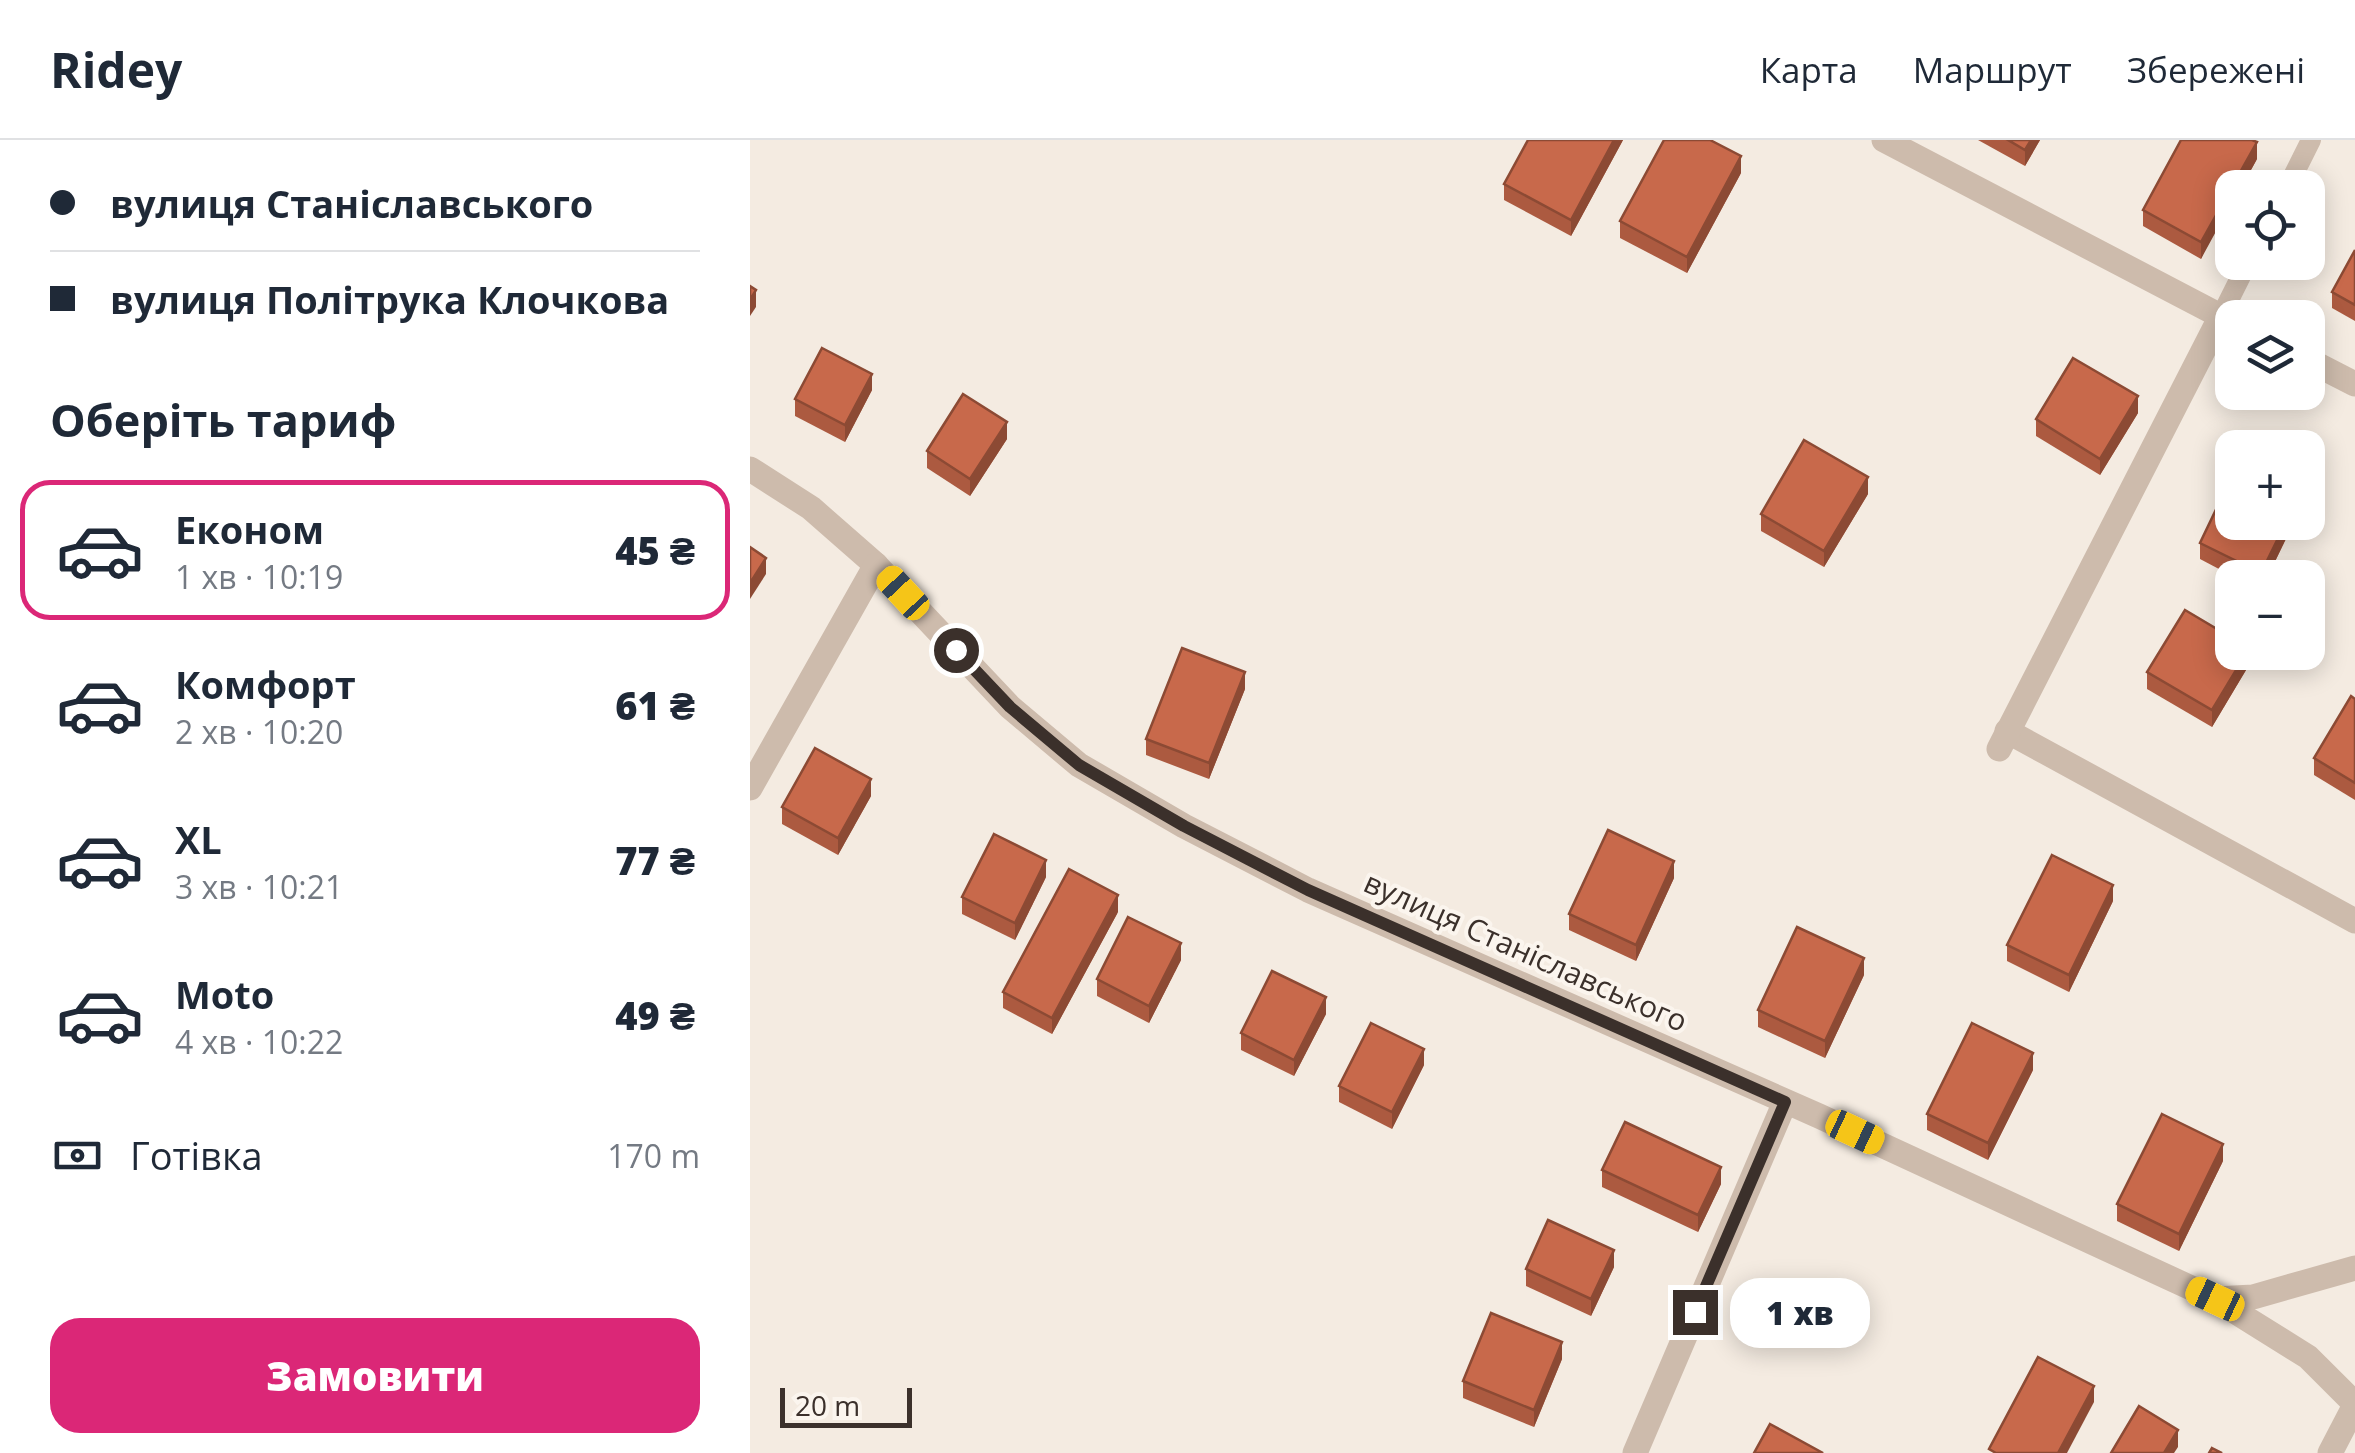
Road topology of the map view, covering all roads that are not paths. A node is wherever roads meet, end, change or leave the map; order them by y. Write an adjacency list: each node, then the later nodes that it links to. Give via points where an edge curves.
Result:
1 (2311, 140): 3 (lane)
2 (1888, 141): 4 (street)
3 (2296, 170)
4 (2215, 312)
5 (2215, 341): 11 (street, via 2003,740)
6 (2325, 369): 7 (street)
7 (2355, 384)
8 (750, 469): 9 (street, вулиця Станіславського, via 811,508)
9 (876, 564): 10 (street); 12 (street, вулиця Станіславського, via 1010,707 1079,765 1308,890)
10 (750, 788)
11 (2355, 921)
12 (1785, 1102): 14 (street, вулиця Станіславського); 16 (street)
13 (2355, 1268): 14 (street, via 2253,1297)
14 (2215, 1299): 15 (street, вулиця Станіславського, via 2308,1357)
15 (2355, 1405): 17 (street)
16 (1635, 1453)
17 (2330, 1453)

